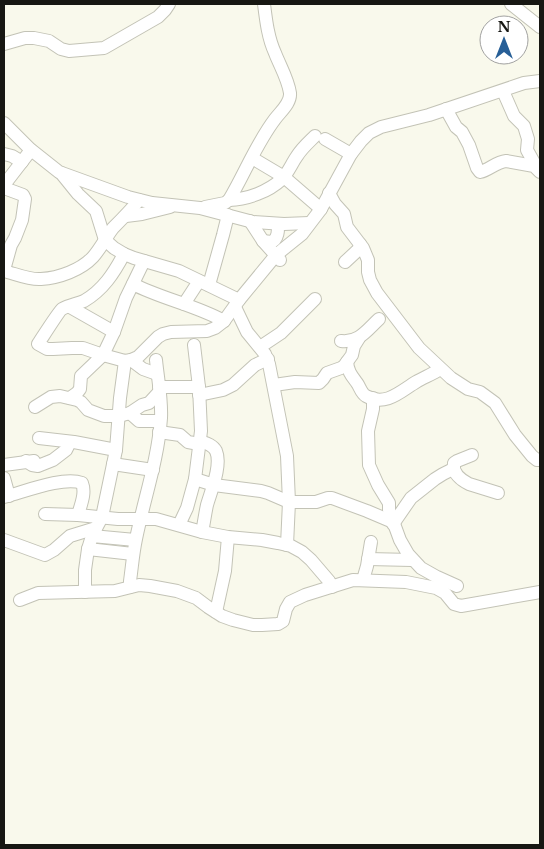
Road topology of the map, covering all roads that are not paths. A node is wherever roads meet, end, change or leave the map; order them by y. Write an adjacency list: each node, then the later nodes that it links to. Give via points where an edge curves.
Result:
1 (169, 4): 5 (street, via 158,17 104,48 69,51 34,38)
2 (264, 4): 13 (street, via 272,47 290,94 289,101)
3 (511, 4): 4 (street)
4 (540, 27)
5 (4, 44)
6 (540, 81): 7 (street)
7 (503, 91): 8 (street); 15 (street, via 514,116 524,126 528,139 526,149)
8 (446, 109): 12 (street, via 381,127 361,140); 15 (street, via 462,132 480,172 506,161 534,166)
9 (4, 122): 10 (street)
10 (31, 150): 14 (street); 16 (street)
11 (4, 154): 14 (street)
12 (351, 154): 17 (street, via 320,137 298,154); 19 (street)
13 (252, 158): 17 (street); 21 (street)
14 (22, 162): 18 (street)
15 (538, 170)
16 (59, 172): 20 (street); 31 (street, via 96,212)
17 (284, 178): 21 (street, via 262,192); 24 (street)
18 (4, 186): 30 (street, via 24,197 22,220)
19 (329, 194): 24 (street); 33 (street, via 344,214 347,227)
20 (139, 200): 22 (street); 25 (street)
21 (224, 202): 23 (street); 26 (street)
22 (174, 206): 23 (street); 25 (street)
23 (200, 208): 26 (street)
24 (321, 209): 28 (street)
25 (126, 216): 31 (street)
26 (229, 216): 27 (street); 39 (street)
27 (250, 221): 29 (street); 32 (street)
28 (309, 223): 29 (street); 35 (street)
29 (281, 226): 32 (street, via 272,242)
30 (10, 234): 38 (street)
31 (105, 240): 34 (street); 38 (street, via 89,261 60,275 41,279)
32 (263, 241): 35 (street)
33 (361, 247): 37 (street); 71 (street, via 368,260 373,287 419,348 451,378 495,403 515,435 532,456)
34 (124, 254): 36 (street); 44 (street, via 103,286 86,300)
35 (278, 258): 42 (street)
36 (144, 261): 39 (street); 40 (street)
37 (345, 262)
38 (4, 270)
39 (204, 283): 42 (street); 43 (street)
40 (133, 284): 43 (street); 47 (street)
41 (315, 299): 51 (street, via 282,333)
42 (237, 303): 46 (street); 51 (street, via 247,332)
43 (184, 304): 46 (street, via 200,308)
44 (70, 307): 47 (street); 52 (street, via 59,312 38,344 53,349 83,348)
45 (379, 319): 48 (street)
46 (224, 321): 54 (street, via 207,331 163,334 138,357)
47 (114, 332): 52 (street)
48 (359, 338): 49 (street); 56 (street)
49 (341, 340)
50 (194, 345): 60 (street)
51 (260, 347): 53 (street)
52 (103, 355): 54 (street); 61 (street, via 82,376 80,389)
53 (268, 359): 58 (street); 60 (street, via 223,390)
54 (128, 360): 59 (street, via 143,369); 64 (street, via 120,398)
55 (156, 360): 59 (street)
56 (347, 362): 58 (street, via 327,373 319,382); 62 (street, via 348,371 362,392)
57 (437, 371): 62 (street, via 392,398)
58 (274, 384): 81 (street, via 287,456)
59 (157, 391): 60 (street); 64 (street, via 142,406); 65 (street)
60 (199, 391): 68 (street)
61 (70, 398): 63 (street, via 51,398); 64 (street, via 104,416)
62 (373, 398): 85 (street, via 368,461 389,503)
63 (35, 407)
64 (124, 415): 65 (street); 69 (street)
65 (160, 426): 68 (street, via 180,434 188,442); 75 (street)
66 (39, 438): 67 (street)
67 (70, 442): 69 (street); 73 (street, via 66,450 53,460 38,466 32,465 32,461)
68 (200, 442): 77 (street); 78 (street, via 216,451)
69 (116, 450): 72 (street)
70 (472, 455): 74 (street, via 454,463)
71 (540, 460)
72 (114, 464): 75 (street); 87 (street)
73 (4, 465)
74 (453, 469): 79 (street, via 465,482); 85 (street, via 411,498)
75 (153, 470): 84 (street)
76 (4, 478): 80 (street)
77 (195, 479): 78 (street); 86 (street)
78 (214, 485): 81 (street, via 261,491); 88 (street)
79 (498, 493)
80 (7, 497): 83 (street, via 61,482 79,482 84,491)
81 (289, 502): 85 (street, via 316,502 332,498); 94 (street)
82 (45, 514): 83 (street)
83 (78, 515): 87 (street)
84 (141, 518): 86 (street, via 156,518); 87 (street, via 118,518); 91 (street)
85 (393, 523): 92 (street)
86 (179, 525): 88 (street)
87 (97, 527): 90 (street, via 70,536 44,555); 91 (street); 95 (street)
88 (202, 532): 89 (street)
89 (228, 537): 94 (street); 107 (street)
90 (4, 540)
91 (135, 540): 96 (street)
92 (400, 540): 98 (street, via 399,552); 99 (street)
93 (371, 542): 97 (street)
94 (287, 545): 103 (street, via 311,560)
95 (88, 549): 96 (street); 104 (street)
96 (133, 554): 102 (street)
97 (368, 558): 98 (street); 100 (street)
98 (392, 559): 99 (street)
99 (412, 560): 101 (street)
100 (363, 580): 103 (street, via 346,581); 105 (street, via 406,582 436,588 461,606)
101 (457, 586)
102 (130, 587): 104 (street); 107 (street, via 139,585 176,591 196,598)
103 (332, 587): 107 (street, via 290,602 283,621 278,624 253,624)
104 (85, 592): 106 (street, via 38,593)
105 (540, 592)
106 (20, 600)
107 (216, 612)

